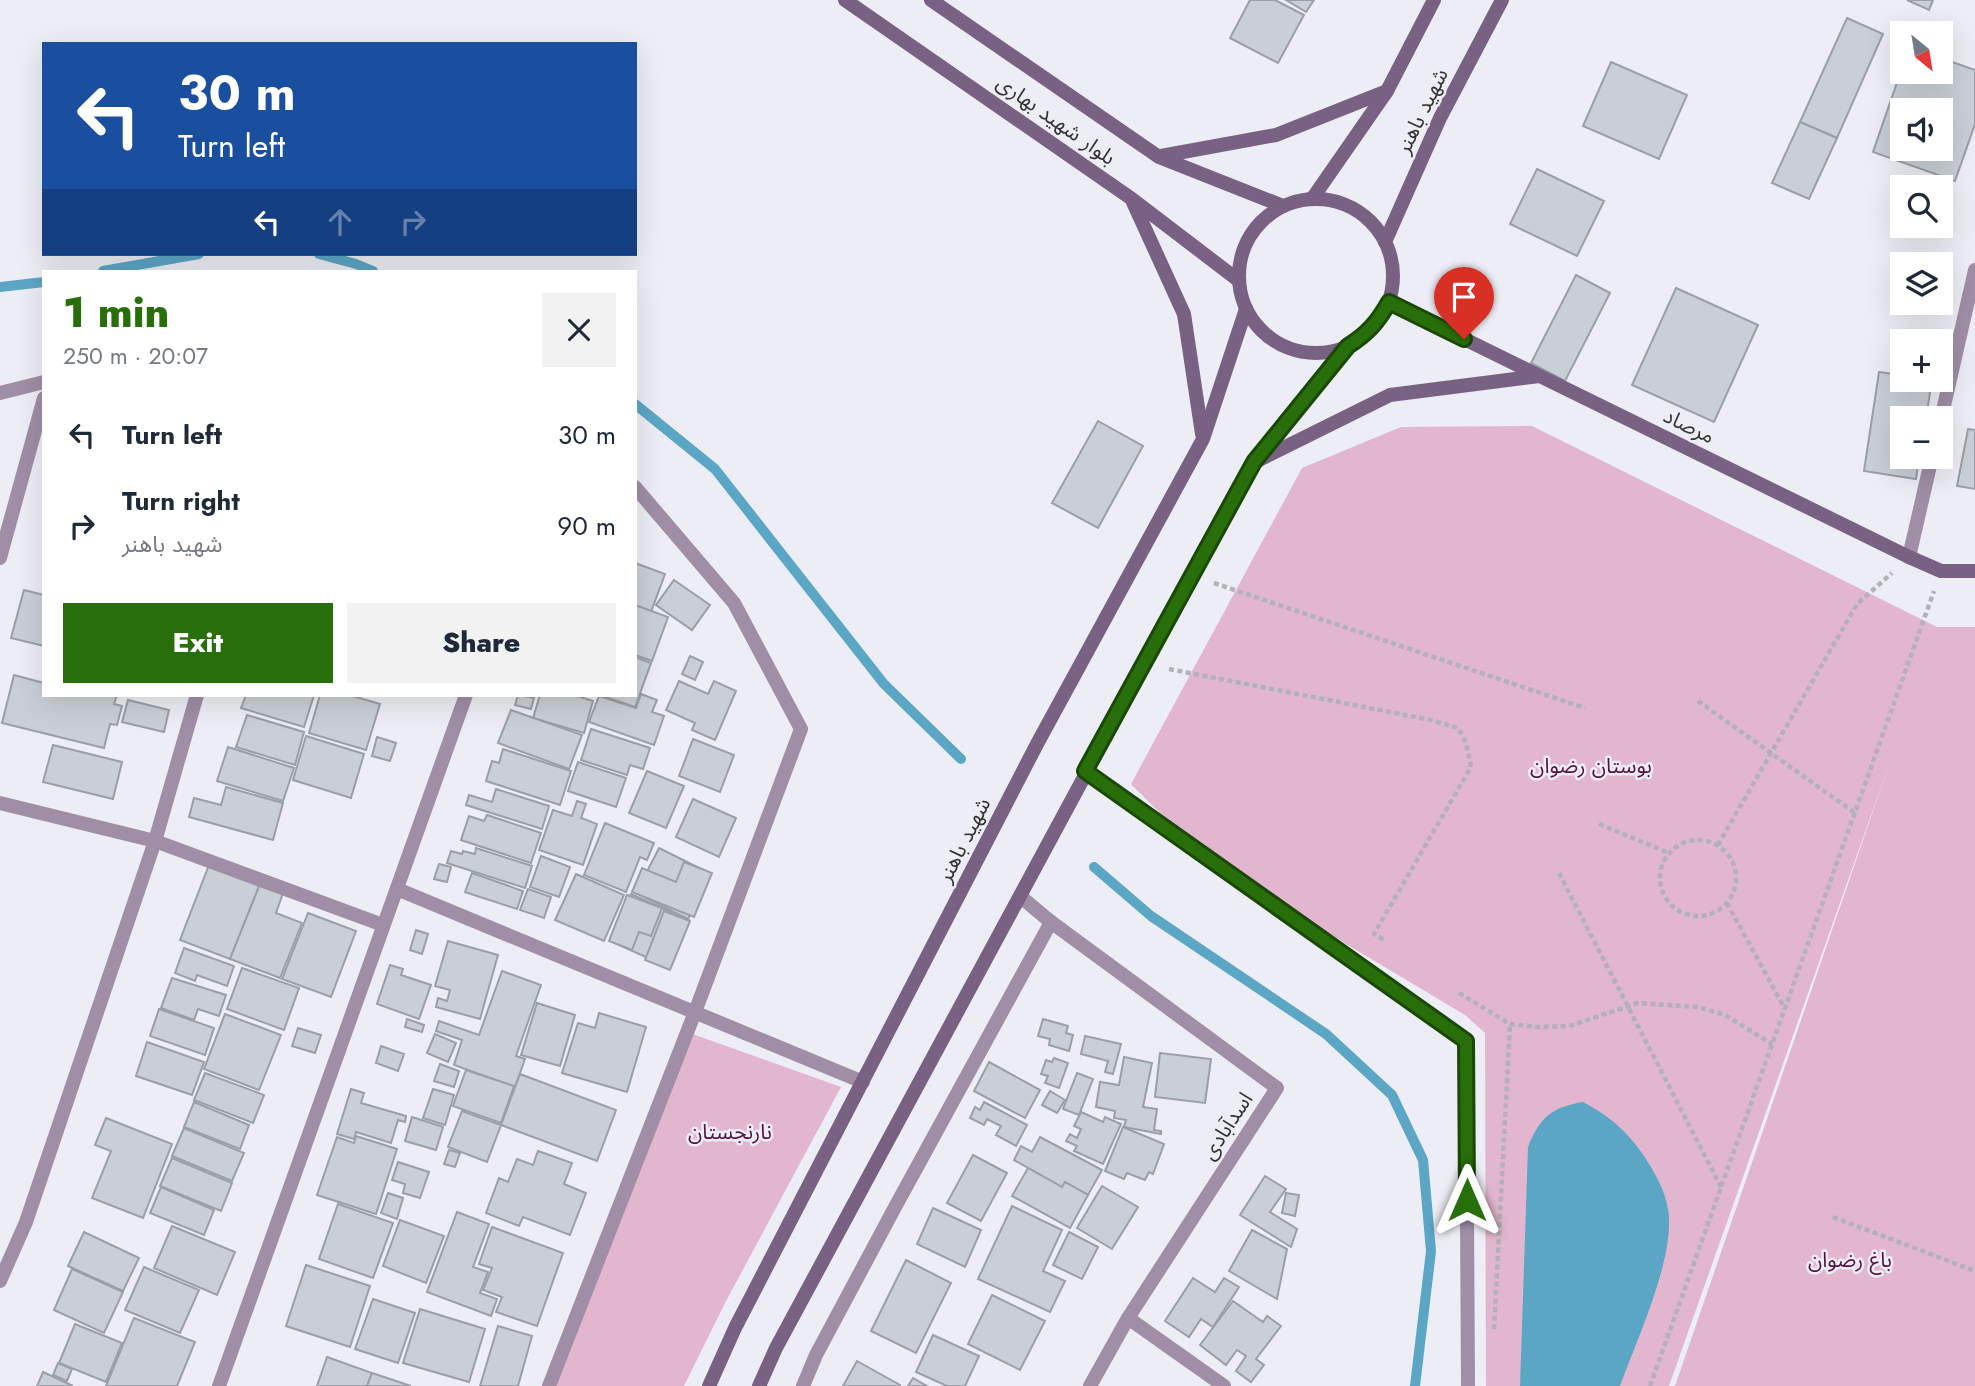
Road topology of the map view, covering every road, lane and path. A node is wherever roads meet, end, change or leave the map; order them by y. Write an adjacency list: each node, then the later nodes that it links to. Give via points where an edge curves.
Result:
1 (845, 0): 7 (main road, بلوار شهید بهاری)
2 (931, 0): 6 (main road, بلوار شهید بهاری)
3 (1434, 0): 5 (main road, شهید باهنر)
4 (1502, 0): 10 (main road, شهید باهنر, via 1440,118)
5 (1387, 91): 6 (main road, via 1276,135); 8 (main road, شهید باهنر)
6 (1159, 157): 9 (main road, بلوار شهید بهاری)
7 (1132, 199): 12 (main road, بلوار شهید بهاری); 21 (main road, via 1184,314)
8 (1312, 199): 9 (main road); 10 (main road, via 1355,210 1373,224)
9 (1283, 206): 12 (main road, via 1264,219 1250,237 1240,257)
10 (1385, 242): 13 (main road, via 1392,262)
11 (1975, 270): 20 (street)
12 (1238, 280): 14 (main road)
13 (1389, 302): 15 (main road, via 1366,335); 16 (main road, مرصاد)
14 (1246, 309): 15 (main road, via 1259,329 1278,344 1301,352 1325,353); 21 (main road, شهید باهنر)
15 (1348, 346): 22 (main road)
16 (1539, 376): 22 (main road, via 1390,395); 25 (main road, مرصاد)
17 (42, 382): 18 (street)
18 (0, 393)
19 (42, 405): 26 (street)
20 (1944, 406)
21 (1202, 439): 56 (main road, شهید باهنر, via 1037,744)
22 (1254, 462): 29 (main road)
23 (1929, 469): 25 (street)
24 (637, 489): 53 (street, via 734,603 801,729)
25 (1909, 557): 27 (main road, مرصاد); 35 (path, via 1857,604)
26 (0, 558)
27 (1941, 571): 28 (main road, مرصاد); 38 (path)
28 (1975, 571)
29 (1192, 575): 30 (main road); 34 (path)
30 (1144, 665): 36 (main road); 49 (path, via 1458,729 1471,767 1374,934)
31 (196, 697): 40 (street)
32 (465, 697): 44 (street)
33 (1698, 701): 35 (path)
34 (1585, 708)
35 (1771, 754): 38 (path); 41 (path)
36 (1085, 771): 45 (main road); 70 (street, via 1466,1041)
37 (0, 803): 40 (street)
38 (1855, 813): 52 (path)
39 (1599, 824): 42 (path)
40 (155, 841): 48 (street); 60 (street, via 26,1222)
41 (1718, 845): 42 (path, via 1692,840); 46 (path, via 1728,854 1737,879)
42 (1669, 853): 46 (path, via 1660,877 1668,902 1679,911 1704,916)
43 (1559, 873): 51 (path)
44 (397, 889): 48 (street); 53 (street)
45 (1021, 897): 47 (street, اسدآبادی); 66 (main road)
46 (1727, 903): 52 (path)
47 (1051, 922): 61 (street, اسدآبادی, via 1276,1088); 67 (street)
48 (383, 925): 63 (street)
49 (1385, 940)
50 (1459, 993): 54 (path)
51 (1626, 1007): 54 (path, via 1569,1026); 55 (path, via 1638,1003 1698,1007 1725,1015); 57 (path)
52 (1785, 1009): 55 (path)
53 (695, 1012): 56 (street); 64 (street)
54 (1510, 1024): 62 (path)
55 (1772, 1044): 57 (path)
56 (863, 1082): 65 (main road, شهید باهنر)
57 (1721, 1188): 71 (path)
58 (1833, 1217): 59 (path)
59 (1975, 1271)
60 (0, 1281)
61 (1128, 1318): 68 (street, اسدآبادی); 69 (street)
62 (1494, 1330)
63 (219, 1386)
64 (549, 1386)
65 (709, 1386)
66 (759, 1386)
67 (803, 1386)
68 (1090, 1386)
69 (1224, 1386)
70 (1468, 1386)
71 (1650, 1386)

